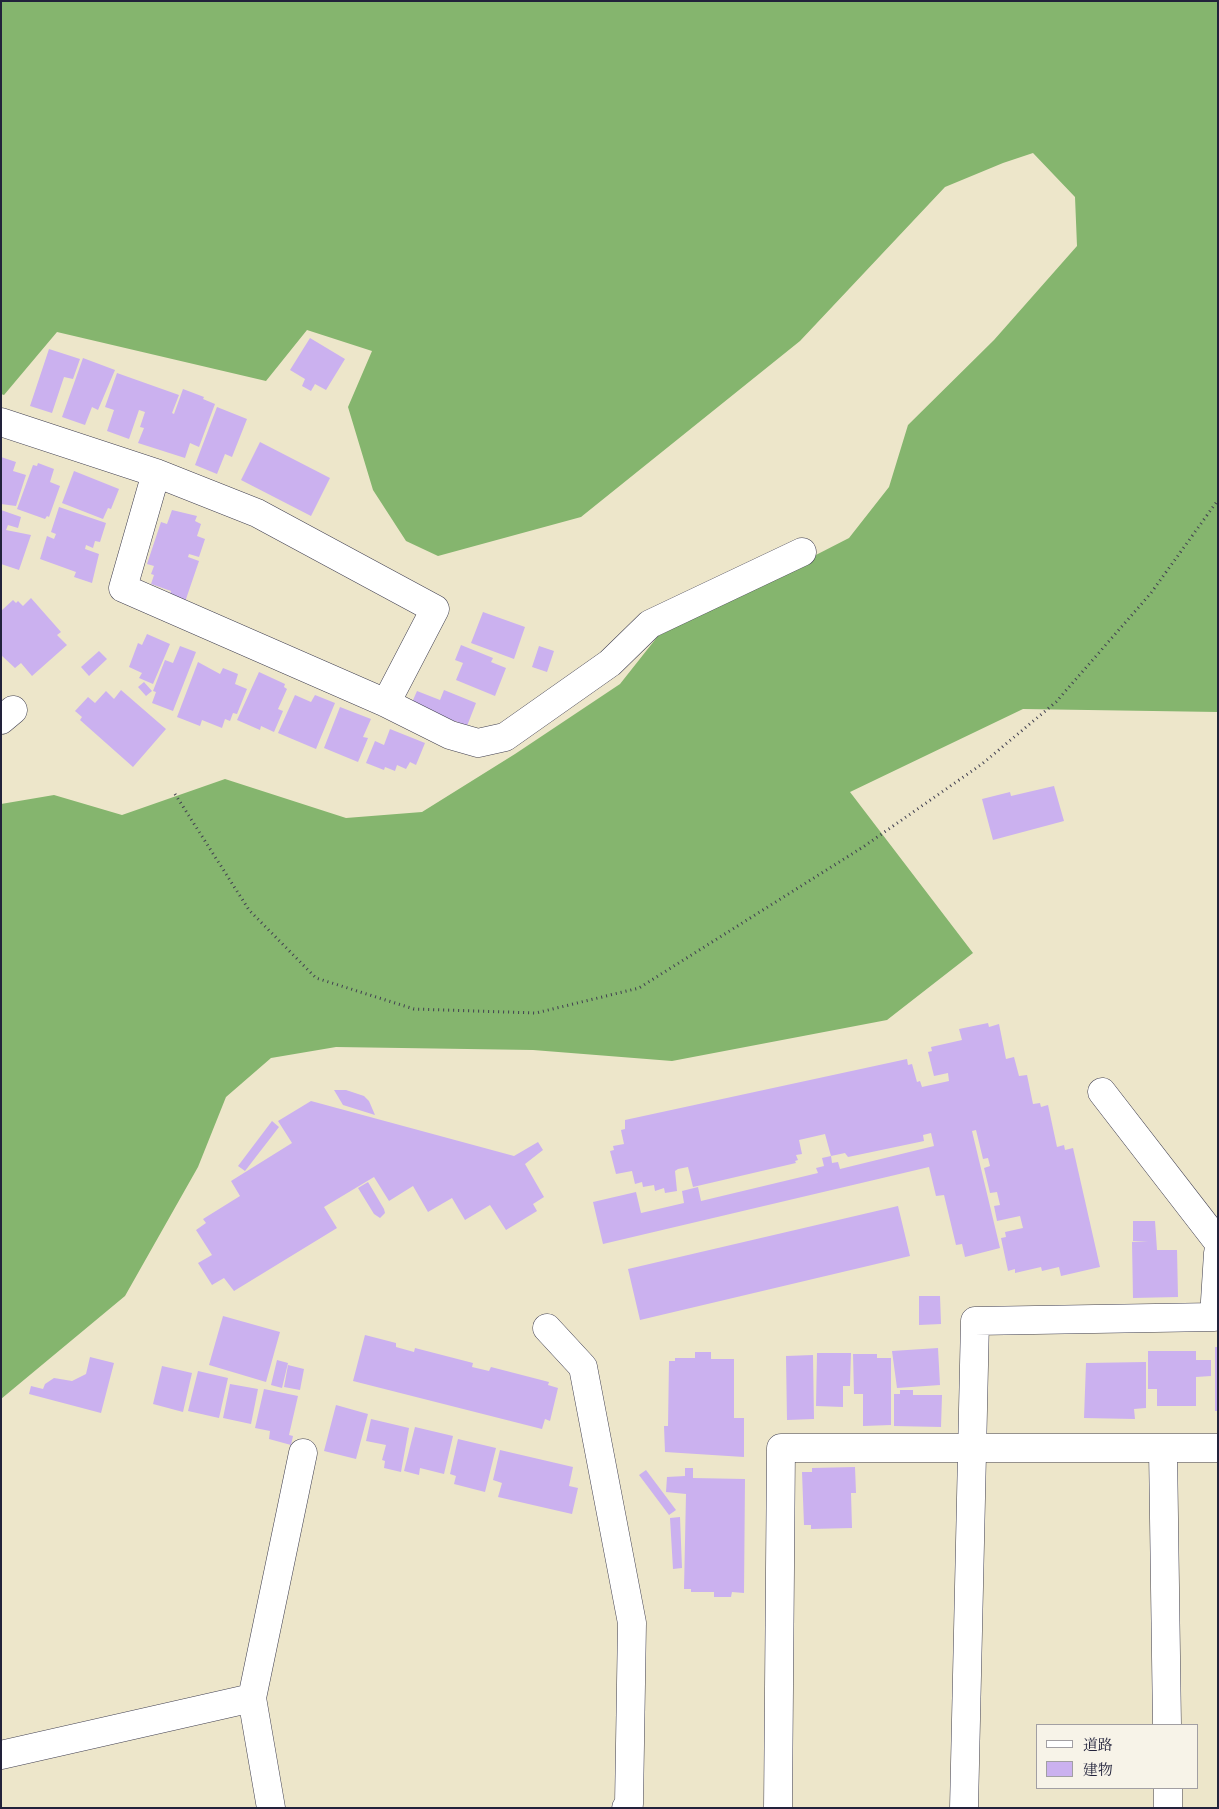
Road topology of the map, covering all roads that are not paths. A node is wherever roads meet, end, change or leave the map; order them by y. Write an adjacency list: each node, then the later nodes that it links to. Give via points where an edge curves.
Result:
1 (1, 422): 2 (street)
2 (156, 474): 4 (street, via 123,588); 4 (street, via 257,513 435,610)
3 (802, 552): 4 (street, via 650,624 610,663 505,737 478,743 450,735)
4 (386, 703)
5 (1102, 1092): 6 (street)
6 (1218, 1242)
7 (1218, 1254): 10 (street, via 1214,1317 975,1321)
8 (547, 1328): 18 (street, via 584,1367 632,1623 629,1804)
9 (1218, 1448): 11 (street)
10 (972, 1449): 11 (street); 19 (street, via 782,1448); 20 (street)
11 (1163, 1449): 14 (street)
12 (303, 1453): 13 (street)
13 (252, 1698): 15 (street); 17 (street)
14 (1167, 1724)
15 (1, 1755)
16 (1168, 1789): 21 (street)
17 (271, 1808)
18 (626, 1808)
19 (778, 1808)
20 (964, 1808)
21 (1168, 1808)

